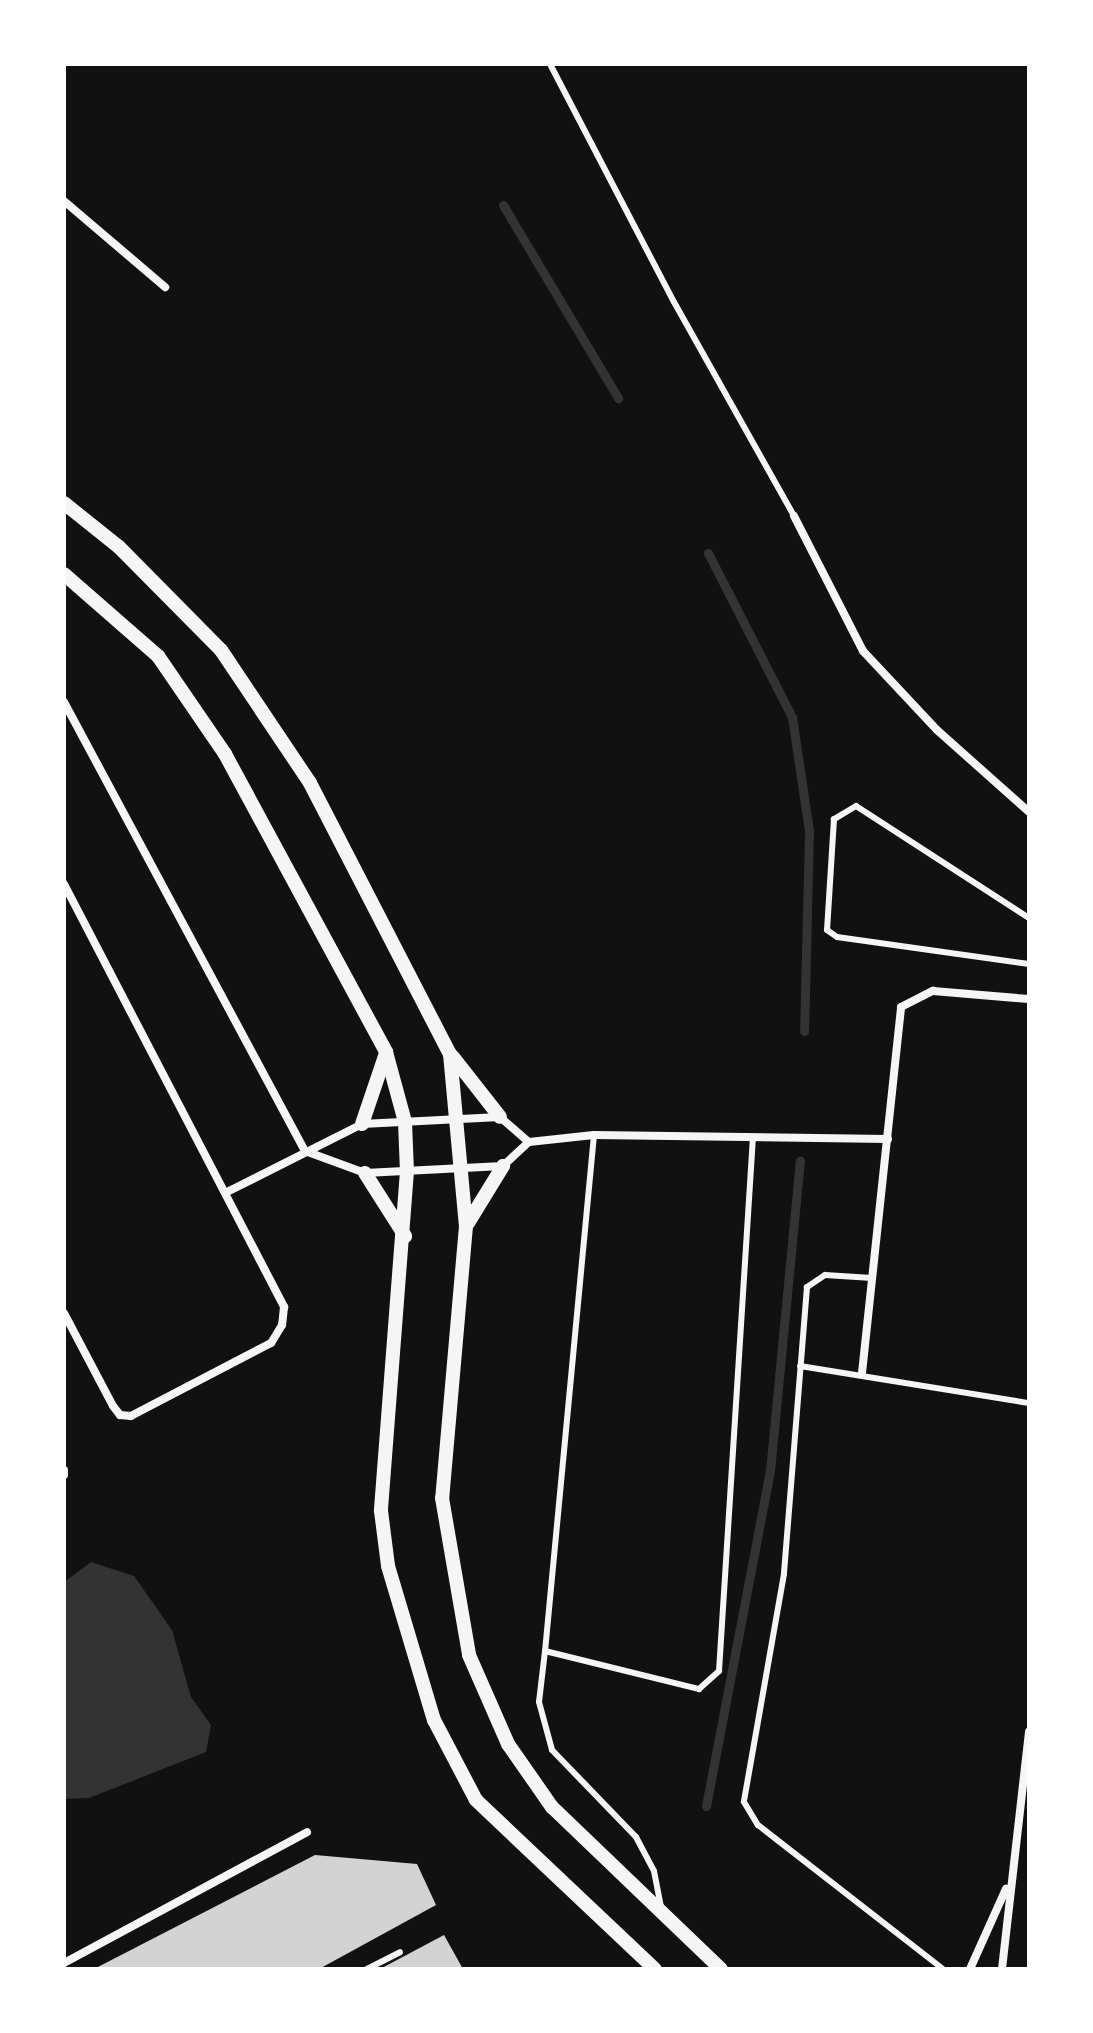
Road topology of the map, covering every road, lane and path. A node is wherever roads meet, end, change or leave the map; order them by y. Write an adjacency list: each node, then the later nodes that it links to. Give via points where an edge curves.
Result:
1 (550, 64): 5 (lane)
2 (64, 201): 3 (street)
3 (165, 287)
4 (64, 503): 14 (street, via 119,547 221,650 310,783)
5 (794, 516): 8 (street, via 863,651 937,730)
6 (64, 574): 13 (street, via 158,656 225,754)
7 (64, 702): 23 (street)
8 (1029, 812)
9 (64, 884): 28 (street)
10 (1029, 918): 11 (lane, via 856,806 834,819 827,930 837,937)
11 (1029, 964)
12 (1029, 999): 21 (street, via 933,991 901,1007)
13 (386, 1052): 17 (street); 18 (street)
14 (450, 1054): 15 (street); 16 (street)
15 (500, 1117): 16 (street); 22 (street)
16 (459, 1119): 17 (street); 25 (street)
17 (405, 1122): 18 (street); 26 (street)
18 (362, 1124): 23 (street)
19 (594, 1135): 20 (street); 22 (street); 36 (lane)
20 (753, 1137): 21 (street); 36 (lane, via 719,1671 712,1683 699,1689)
21 (888, 1139): 31 (street)
22 (529, 1142): 24 (street)
23 (305, 1151): 27 (street); 28 (street)
24 (503, 1166): 25 (street); 29 (street)
25 (464, 1168): 26 (street); 29 (street)
26 (407, 1171): 27 (street); 30 (street)
27 (365, 1173): 30 (street)
28 (225, 1193): 32 (street, via 284,1307 282,1325 271,1343 131,1416 120,1415)
29 (466, 1226): 42 (street, via 442,1498 469,1655 508,1744 552,1807)
30 (405, 1236): 46 (street, via 381,1511 388,1566 434,1720 476,1800)
31 (872, 1278): 33 (lane, via 825,1275 807,1287); 34 (street)
32 (64, 1313)
33 (800, 1366): 34 (lane); 48 (lane, via 784,1574 744,1802 758,1825)
34 (862, 1373): 35 (lane)
35 (1029, 1403)
36 (545, 1651): 42 (lane, via 539,1702 552,1750 636,1837 654,1871)
37 (1029, 1732): 38 (street)
38 (1018, 1826): 39 (lane); 41 (street)
39 (1029, 1828)
40 (307, 1832): 44 (street)
41 (1010, 1881): 49 (street); 50 (street)
42 (663, 1915): 47 (street)
43 (400, 1952): 45 (lane)
44 (64, 1963)
45 (367, 1969)
46 (655, 1969)
47 (721, 1969)
48 (943, 1969)
49 (970, 1969)
50 (1002, 1969)

